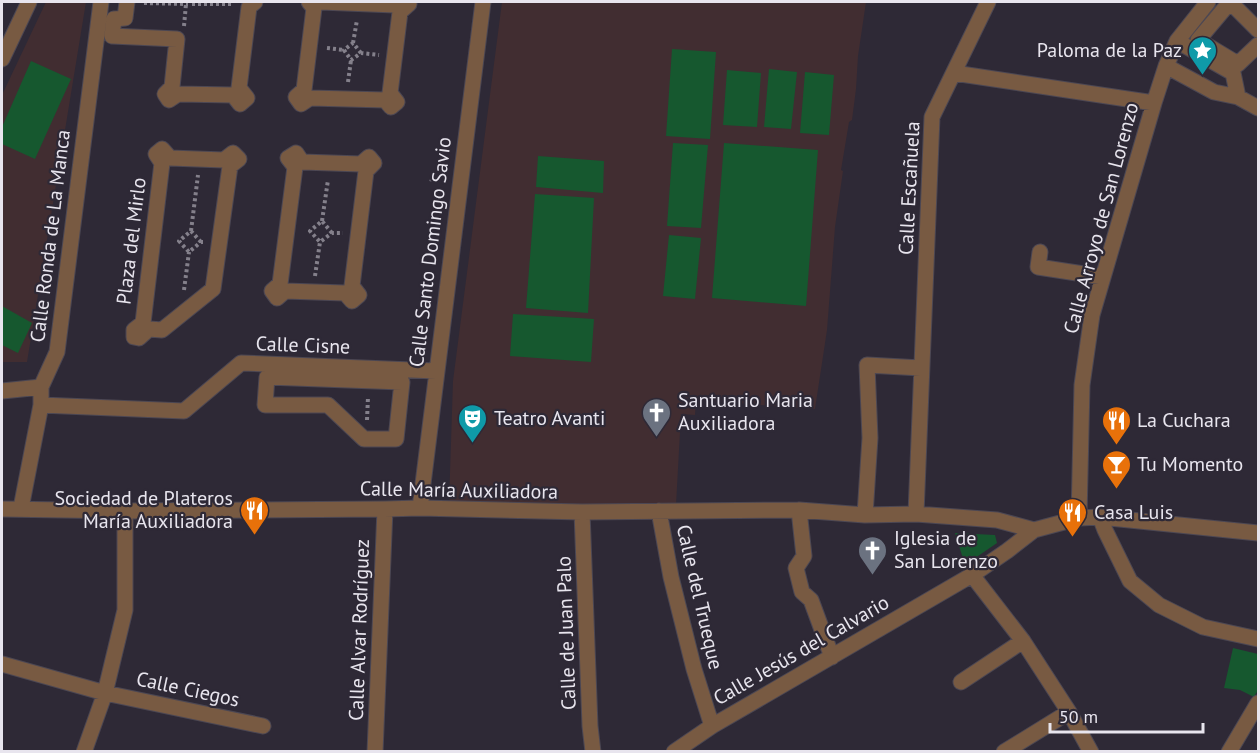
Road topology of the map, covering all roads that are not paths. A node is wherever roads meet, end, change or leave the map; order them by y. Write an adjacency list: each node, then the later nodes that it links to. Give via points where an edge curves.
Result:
1 (29, 2): 15 (street)
2 (101, 2): 27 (street, Calle Ronda de La Manca, via 57,352)
3 (134, 2): 4 (street, via 125,18 114,19 112,36 177,39 172,87 165,94 169,100 178,94 233,95 240,104 247,98 239,88 249,7)
4 (255, 2)
5 (309, 2): 8 (street, via 314,8 304,90 296,97 301,104 310,98 385,100 391,107 397,102 390,93 400,12 409,4)
6 (321, 2): 7 (street)
7 (399, 2)
8 (406, 2)
9 (483, 2): 26 (street, Calle Santo Domingo Savio)
10 (988, 2): 17 (street, Calle Escañuela)
11 (1208, 2): 13 (street, Calle Arroyo de San Lorenzo)
12 (1258, 30): 14 (street, via 1230,2 1198,40 1238,64)
13 (1177, 41): 16 (street, Calle Arroyo de San Lorenzo); 18 (street, via 1233,73)
14 (1258, 45)
15 (2, 58)
16 (1166, 66): 18 (street, via 1214,92); 19 (street, Calle Arroyo de San Lorenzo)
17 (954, 73): 19 (street); 25 (street, Calle Escañuela, via 932,117)
18 (1238, 97): 20 (street)
19 (1154, 103): 23 (street, Calle Arroyo de San Lorenzo)
20 (1258, 108)
21 (239, 159): 21 (street, Plaza del Mirlo, via 233,153 224,160 170,158 162,149 156,154 162,163 143,323 134,330 134,337 139,338 149,329 162,330 213,289 230,166)
22 (1040, 252): 23 (street, via 1038,267)
23 (1103, 277): 42 (street, Calle Arroyo de San Lorenzo, via 1092,315 1082,385)
24 (272, 291): 24 (street, via 277,298 285,291 345,293 352,301 359,295 352,286 366,171 374,163 369,157 361,164 302,162 296,153 288,158 295,167 294,176 280,284)
25 (921, 368): 39 (street, Calle Escañuela); 40 (street, via 867,365 870,438)
26 (436, 371): 29 (street, Calle Cisne, via 241,363 184,411); 33 (street, Calle Santo Domingo Savio)
27 (41, 387): 28 (street); 29 (street, Calle Ronda de La Manca)
28 (2, 391)
29 (41, 405): 32 (street, Calle Ronda de La Manca)
30 (396, 439): 30 (street, via 364,439 328,405 266,405 267,377 402,382)
31 (2, 508): 32 (street, Calle María Auxiliadora)
32 (21, 508): 36 (street, Calle María Auxiliadora)
33 (420, 508): 34 (street, Calle María Auxiliadora); 38 (street, Calle María Auxiliadora)
34 (385, 509): 36 (street, Calle María Auxiliadora); 58 (street, Calle Alvar Rodríguez)
35 (799, 510): 37 (street, Calle María Auxiliadora); 40 (street, Calle María Auxiliadora); 48 (street, via 804,556 796,568 802,592 811,600)
36 (125, 511): 51 (street, via 124,610)
37 (659, 511): 38 (street, Calle María Auxiliadora); 55 (street, Calle del Trueque, via 671,577)
38 (582, 512): 59 (street, Calle de Juan Palo)
39 (916, 514): 40 (street, Calle María Auxiliadora); 43 (street, Calle María Auxiliadora, via 997,520)
40 (865, 515)
41 (1100, 517): 42 (street); 44 (street); 46 (street, via 1130,581 1159,605 1203,627)
42 (1079, 518): 43 (street)
43 (1034, 530): 45 (street, Calle Jesús del Calvario)
44 (1258, 533)
45 (972, 575): 47 (street); 48 (street, Calle Jesús del Calvario)
46 (1258, 639)
47 (1023, 641): 50 (street); 53 (street)
48 (832, 657): 55 (street, Calle Jesús del Calvario)
49 (2, 664): 51 (street, Calle Ciegos)
50 (961, 682)
51 (105, 693): 54 (street, Calle Ciegos); 57 (street)
52 (1258, 703): 62 (street)
53 (1069, 712): 60 (street); 61 (street)
54 (263, 726)
55 (712, 726): 56 (street, Calle Jesús del Calvario)
56 (678, 751)
57 (84, 752)
58 (375, 752)
59 (593, 752)
60 (1004, 752)
61 (1091, 752)
62 (1229, 752)

